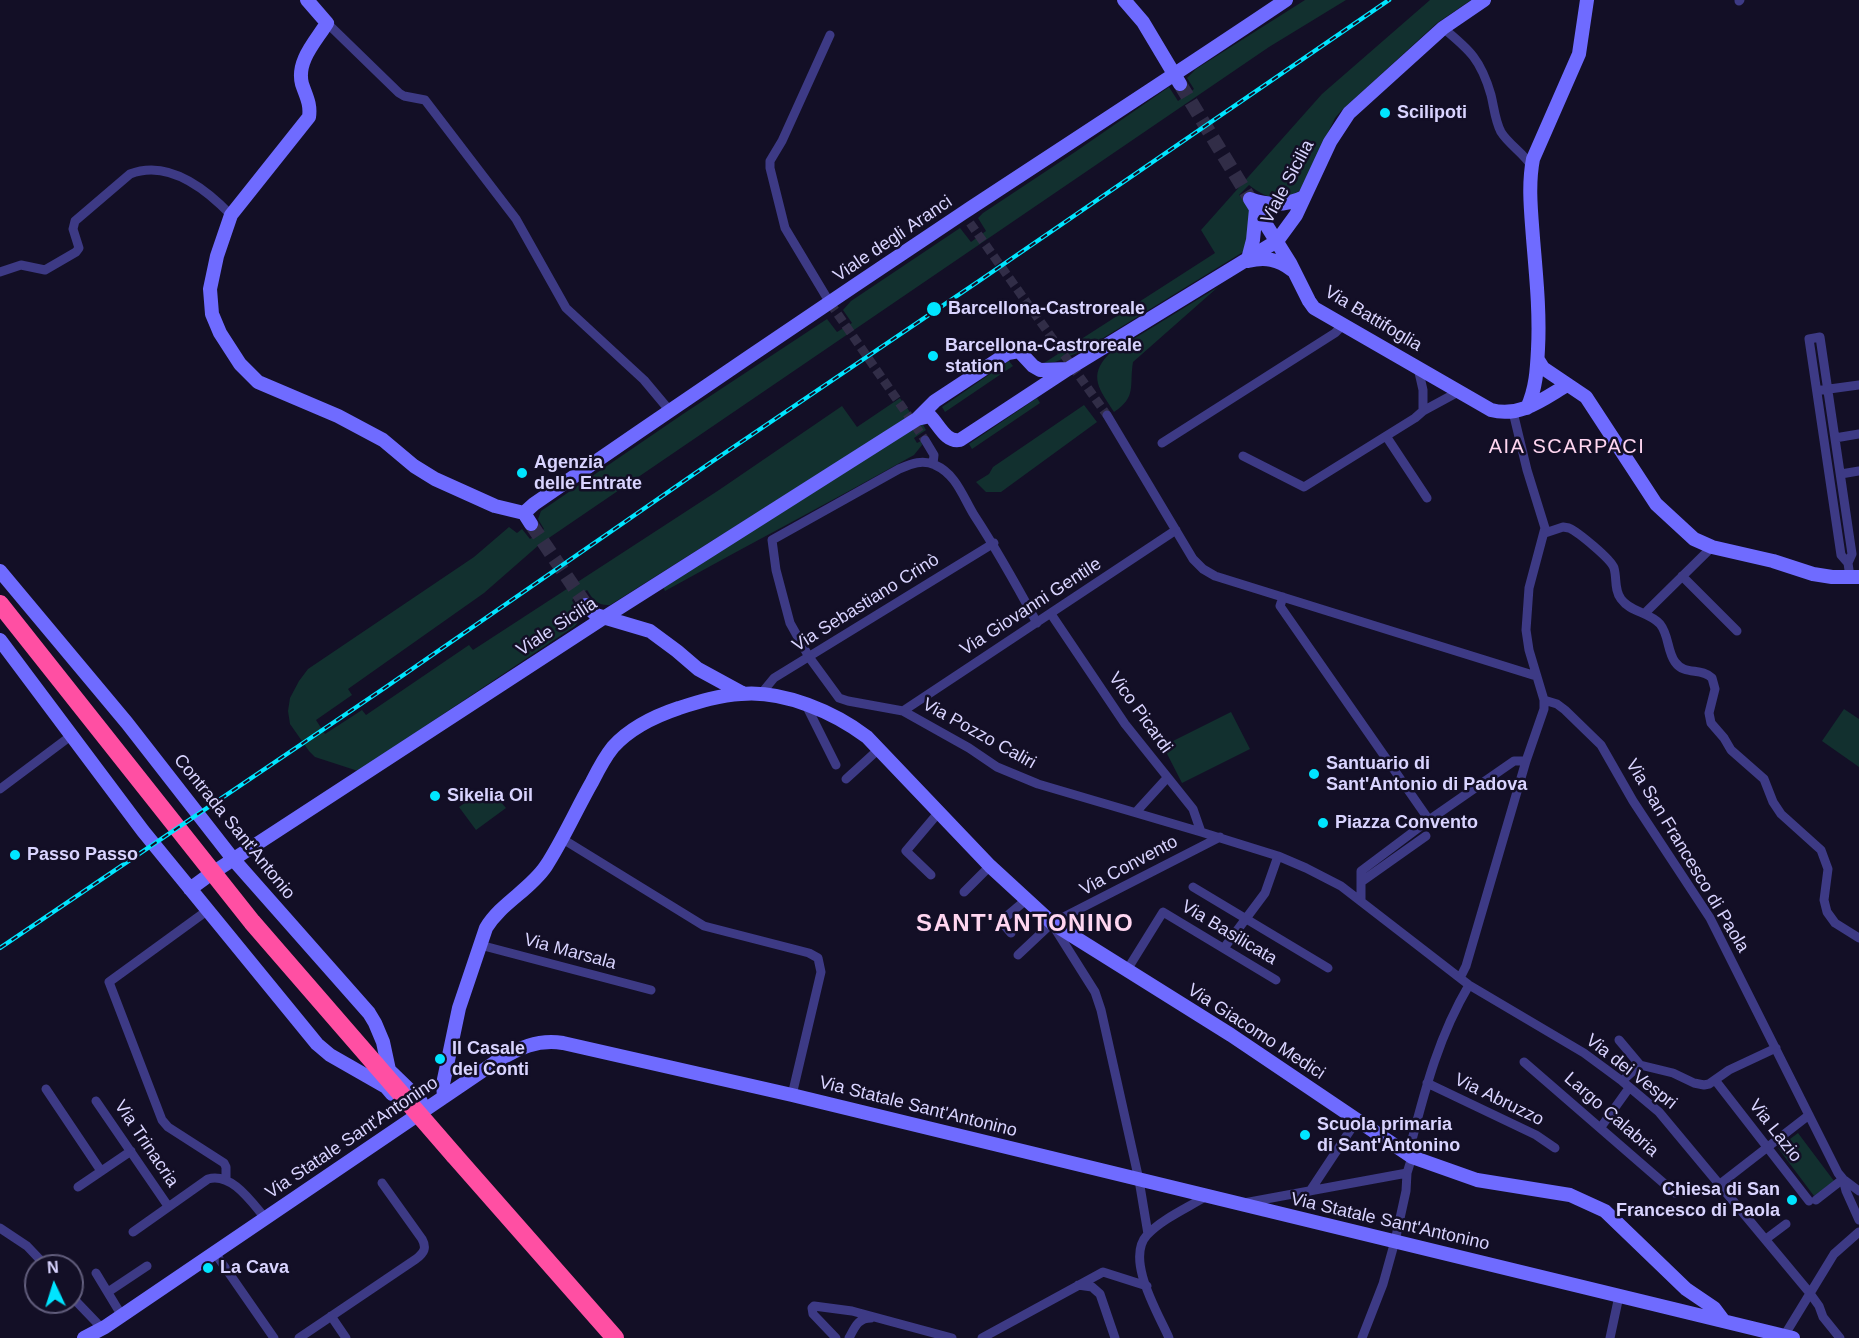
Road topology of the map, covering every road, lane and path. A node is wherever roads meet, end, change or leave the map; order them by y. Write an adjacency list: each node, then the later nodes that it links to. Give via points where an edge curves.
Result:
1 (307, 0): 6 (street)
2 (1124, 0): 9 (street, via 1143,22)
3 (1286, 0): 9 (street, Viale degli Aranci)
4 (1484, 0): 7 (street, Viale Sicilia)
5 (1587, 0): 10 (street, via 1579,54)
6 (327, 23): 13 (street, via 302,62 300,74 309,101 309,117); 31 (street, via 399,93 425,100 516,219 566,308 644,380)
7 (1443, 28): 10 (street, via 1478,61 1501,131); 11 (street, Viale Sicilia, via 1349,113 1336,130)
8 (830, 35): 19 (street, via 770,161 785,228)
9 (1178, 80): 19 (street, Viale degli Aranci)
10 (1532, 167): 21 (street)
11 (1304, 196): 12 (street, via 1277,205); 14 (street, Viale Sicilia)
12 (1253, 204): 15 (street, Via Battifoglia); 16 (street, via 1253,240)
13 (231, 215): 18 (street, via 218,201 180,176 164,170 138,171 75,221 73,229 79,248 76,252 45,270 21,266); 31 (street, Viale degli Aranci, via 210,289 212,314 240,364 258,381 338,416 383,440 435,478 495,506 528,518 534,504)
14 (1296, 215): 15 (street, Viale Sicilia); 17 (street, via 1289,249)
15 (1277, 241): 16 (street, Viale Sicilia); 17 (street, Via Battifoglia)
16 (1246, 260): 17 (street, via 1273,260); 23 (street, Viale Sicilia)
17 (1292, 267): 20 (street, Via Battifoglia, via 1314,308)
18 (0, 272)
19 (830, 303): 31 (street, Viale degli Aranci)
20 (1344, 324): 22 (street, Via Battifoglia); 41 (street)
21 (1538, 360): 25 (street); 30 (street)
22 (1418, 368): 28 (street, Via Battifoglia); 32 (street, via 1424,390)
23 (1068, 369): 29 (street, Viale Sicilia, via 1040,370 1023,353 1011,351); 35 (street, Viale Sicilia, via 958,441 949,439)
24 (1859, 385): 26 (street)
25 (1567, 386): 30 (street); 50 (street, via 1582,394 1596,410 1661,509 1685,533)
26 (1828, 389): 27 (street); 27 (street, via 1820,337 1809,339); 39 (street)
27 (1817, 391): 52 (street, via 1841,555)
28 (1458, 392): 32 (street); 33 (street, Via Battifoglia, via 1491,410)
29 (933, 403): 35 (street); 36 (street, Viale Sicilia)
30 (1527, 408): 33 (street)
31 (670, 411)
32 (1423, 411): 38 (street)
33 (1513, 412): 48 (street)
34 (1107, 415): 47 (street)
35 (933, 418): 36 (street, Viale Sicilia)
36 (917, 419): 59 (street, Viale Sicilia)
37 (1859, 434): 39 (street)
38 (1386, 436): 42 (street, via 1304,486); 46 (street)
39 (1835, 438): 45 (street)
40 (925, 440): 43 (street, via 934,455)
41 (1162, 443)
42 (1243, 456)
43 (933, 464): 49 (street, via 962,490); 63 (street, via 919,462 899,469 772,540 786,613)
44 (1859, 471): 45 (street)
45 (1841, 474): 52 (street)
46 (1426, 498)
47 (1176, 530): 54 (street, via 1203,569); 58 (street, Via Giovanni Gentile)
48 (1545, 533): 57 (street, via 1563,527 1574,530 1611,562 1620,598); 64 (street, via 1531,577 1526,616 1526,638)
49 (994, 543): 60 (street); 63 (street, Via Sebastiano Crinò)
50 (1712, 547): 52 (street, via 1813,574); 53 (street)
51 (0, 571): 87 (street, Contrada Sant'Antonio, via 127,723)
52 (1852, 572)
53 (1682, 576): 57 (street); 61 (street)
54 (1283, 597): 64 (street); 81 (street, via 1280,606)
55 (0, 604): 116 (highway, via 252,922)
56 (586, 605): 59 (street, via 596,615)
57 (1645, 613): 102 (street, via 1662,626 1681,668 1704,672 1712,678 1715,689 1708,713 1711,723 1731,750 1764,779 1780,814 1821,850 1828,869 1824,900 1827,912 1835,923)
58 (1051, 614): 60 (street, Via Giovanni Gentile); 76 (street, Vico Picardi, via 1125,724)
59 (605, 617): 65 (street, via 650,631 698,669); 87 (street, Viale Sicilia)
60 (1037, 623): 70 (street, Via Giovanni Gentile)
61 (1737, 631)
62 (0, 640): 72 (street, Contrada Sant'Antonio)
63 (809, 657): 66 (street, Via Sebastiano Crinò, via 774,678); 67 (street)
64 (1536, 676): 68 (street)
65 (741, 693): 66 (street, Via Giacomo Medici); 85 (street, Via Giacomo Medici, via 669,711 632,731 609,753)
66 (760, 695): 69 (street, Via Giacomo Medici)
67 (839, 698): 70 (street, Via Pozzo Caliri); 71 (street)
68 (1544, 700): 74 (street); 113 (street, Via San Francesco di Paola, via 1565,710 1601,745 1637,808 1710,918)
69 (806, 705): 71 (street, Via Giacomo Medici); 75 (street)
70 (903, 711): 80 (street, Via Pozzo Caliri, via 1026,780)
71 (830, 714): 73 (street, Via Giacomo Medici, via 856,728)
72 (72, 735): 78 (street); 94 (street, Contrada Sant'Antonio)
73 (880, 748): 77 (street); 79 (street, Via Giacomo Medici)
74 (1526, 761): 81 (street, via 1514,761); 108 (street)
75 (836, 765)
76 (1167, 778): 80 (street); 82 (street, Vico Picardi, via 1192,809)
77 (846, 779)
78 (0, 789)
79 (939, 812): 88 (street, Via Giacomo Medici); 90 (street, via 906,851)
80 (1136, 812): 82 (street, Via Pozzo Caliri)
81 (1429, 820): 92 (street, via 1361,871)
82 (1201, 832): 83 (street, Via Pozzo Caliri)
83 (1220, 837): 86 (street); 100 (street, Via Convento)
84 (1426, 837): 92 (street)
85 (561, 838): 103 (street, Via Giacomo Medici, via 537,877 494,917); 121 (street, via 704,926 818,958 821,972)
86 (1278, 856): 97 (street, via 1328,879); 99 (street, via 1265,893)
87 (233, 859): 89 (street, Viale Sicilia); 116 (street, Contrada Sant'Antonio, via 369,1013 383,1042)
88 (990, 866): 95 (street); 96 (street, Via Giacomo Medici)
89 (219, 868)
90 (932, 875)
91 (205, 878): 94 (street)
92 (1361, 882): 97 (street)
93 (1193, 887): 99 (street)
94 (190, 889): 98 (street, Contrada Sant'Antonio)
95 (964, 892)
96 (1026, 900): 100 (street, Via Giacomo Medici); 101 (street, via 1001,921)
97 (1361, 900): 108 (street, Via dei Vespri)
98 (208, 910): 116 (street, Contrada Sant'Antonio, via 317,1044 330,1055); 136 (street, via 109,982 162,1120 224,1163)
99 (1245, 919): 104 (street); 106 (street)
100 (1052, 923): 105 (street, Via Convento); 107 (street, Via Giacomo Medici); 137 (street, via 1095,992)
101 (1011, 933)
102 (1859, 939)
103 (480, 945): 111 (street, Via Marsala); 123 (street, Via Giacomo Medici, via 459,1008)
104 (1224, 948): 107 (street, Via Basilicata, via 1163,912); 109 (street, Via Basilicata)
105 (1018, 955)
106 (1328, 968)
107 (1127, 970): 127 (street, Via Giacomo Medici)
108 (1460, 978): 110 (street, Via dei Vespri)
109 (1276, 980)
110 (1469, 984): 118 (street, via 1448,1024); 119 (street, Via dei Vespri, via 1584,1053)
111 (651, 990)
112 (1619, 1040): 115 (street)
113 (1776, 1048): 117 (street); 125 (street, Via San Francesco di Paola)
114 (1524, 1062): 128 (street, Largo Calabria)
115 (1640, 1065): 117 (street, via 1673,1073 1698,1085); 119 (street)
116 (379, 1070): 122 (street, Contrada Sant'Antonio, via 392,1074); 126 (street, Contrada Sant'Antonio, via 386,1087); 180 (highway, bridge)
117 (1715, 1080): 129 (street, Via Lazio)
118 (1427, 1083): 130 (street, Via Abruzzo); 132 (street)
119 (1626, 1084): 128 (street); 139 (street, Via dei Vespri, via 1668,1121)
120 (46, 1089): 133 (street)
121 (792, 1095): 123 (street, Via Statale Sant'Antonino, via 549,1041 510,1053); 137 (street, Via Statale Sant'Antonino)
122 (417, 1097): 123 (street); 126 (street, Contrada Sant'Antonio, via 423,1106)
123 (442, 1099): 126 (street, Via Statale Sant'Antonino)
124 (96, 1101): 131 (street, Via Trinacria)
125 (1809, 1115): 129 (street); 135 (street, Via San Francesco di Paola)
126 (417, 1116): 147 (street, Via Statale Sant'Antonino)
127 (1357, 1120): 132 (street, Via Giacomo Medici); 141 (street)
128 (1601, 1127): 143 (street, Largo Calabria)
129 (1767, 1147): 135 (street, Via Lazio, via 1812,1200); 139 (street)
130 (1555, 1148)
131 (131, 1151): 133 (street); 146 (street, Via Trinacria)
132 (1410, 1156): 134 (street); 172 (street, Via Giacomo Medici, via 1476,1180 1570,1195 1605,1210 1686,1289)
133 (101, 1172): 140 (street)
134 (1407, 1173): 141 (street); 155 (street)
135 (1843, 1179): 142 (street, Via San Francesco di Paola); 148 (street, Via San Francesco di Paola)
136 (226, 1180): 146 (street, via 208,1179); 147 (street)
137 (1139, 1180): 144 (street, Via Statale Sant'Antonino); 153 (street)
138 (382, 1183): 170 (street, via 422,1239 424,1252)
139 (1720, 1184): 154 (street, Via dei Vespri)
140 (78, 1187)
141 (1310, 1191): 145 (street)
142 (1859, 1191)
143 (1675, 1193)
144 (1205, 1197): 145 (street, Via Statale Sant'Antonino); 153 (street)
145 (1237, 1204): 155 (street, Via Statale Sant'Antonino)
146 (168, 1206): 151 (street)
147 (266, 1219): 156 (street, Via Statale Sant'Antonino)
148 (1859, 1220)
149 (1786, 1224): 154 (street)
150 (0, 1228): 157 (street)
151 (133, 1232)
152 (1859, 1232): 164 (street, via 1834,1254)
153 (1148, 1234): 162 (street, via 1138,1259)
154 (1766, 1239): 164 (street, Via dei Vespri)
155 (1395, 1241): 166 (street, Via Statale Sant'Antonino); 186 (street)
156 (215, 1253): 169 (street, Via Statale Sant'Antonino); 177 (street)
157 (35, 1254)
158 (147, 1266): 163 (street)
159 (96, 1273): 163 (street)
160 (1117, 1276): 161 (street, via 1103,1272); 162 (street); 165 (street, via 1099,1281)
161 (1078, 1285): 165 (street, via 1092,1287); 183 (street)
162 (1147, 1286): 185 (street)
163 (108, 1292): 169 (street)
164 (1809, 1292): 176 (street); 188 (street, Via dei Vespri)
165 (1100, 1294): 184 (street)
166 (1619, 1296): 172 (street, Via Statale Sant'Antonino); 187 (street)
167 (852, 1311): 171 (street); 173 (street); 175 (street, via 819,1305 812,1308)
168 (84, 1314): 174 (street)
169 (122, 1316): 174 (street, Via Statale Sant'Antonino)
170 (331, 1316): 178 (street); 179 (street)
171 (877, 1318): 173 (street); 182 (street)
172 (1724, 1320): 176 (street, Via Statale Sant'Antonino)
173 (858, 1322): 181 (street)
174 (96, 1330)
175 (834, 1336): 181 (street)
176 (1788, 1337)
177 (274, 1338)
178 (299, 1338)
179 (346, 1338)
180 (615, 1338)
181 (847, 1338)
182 (952, 1338)
183 (982, 1338)
184 (1115, 1338)
185 (1169, 1338)
186 (1362, 1338)
187 (1610, 1338)
188 (1840, 1338)

